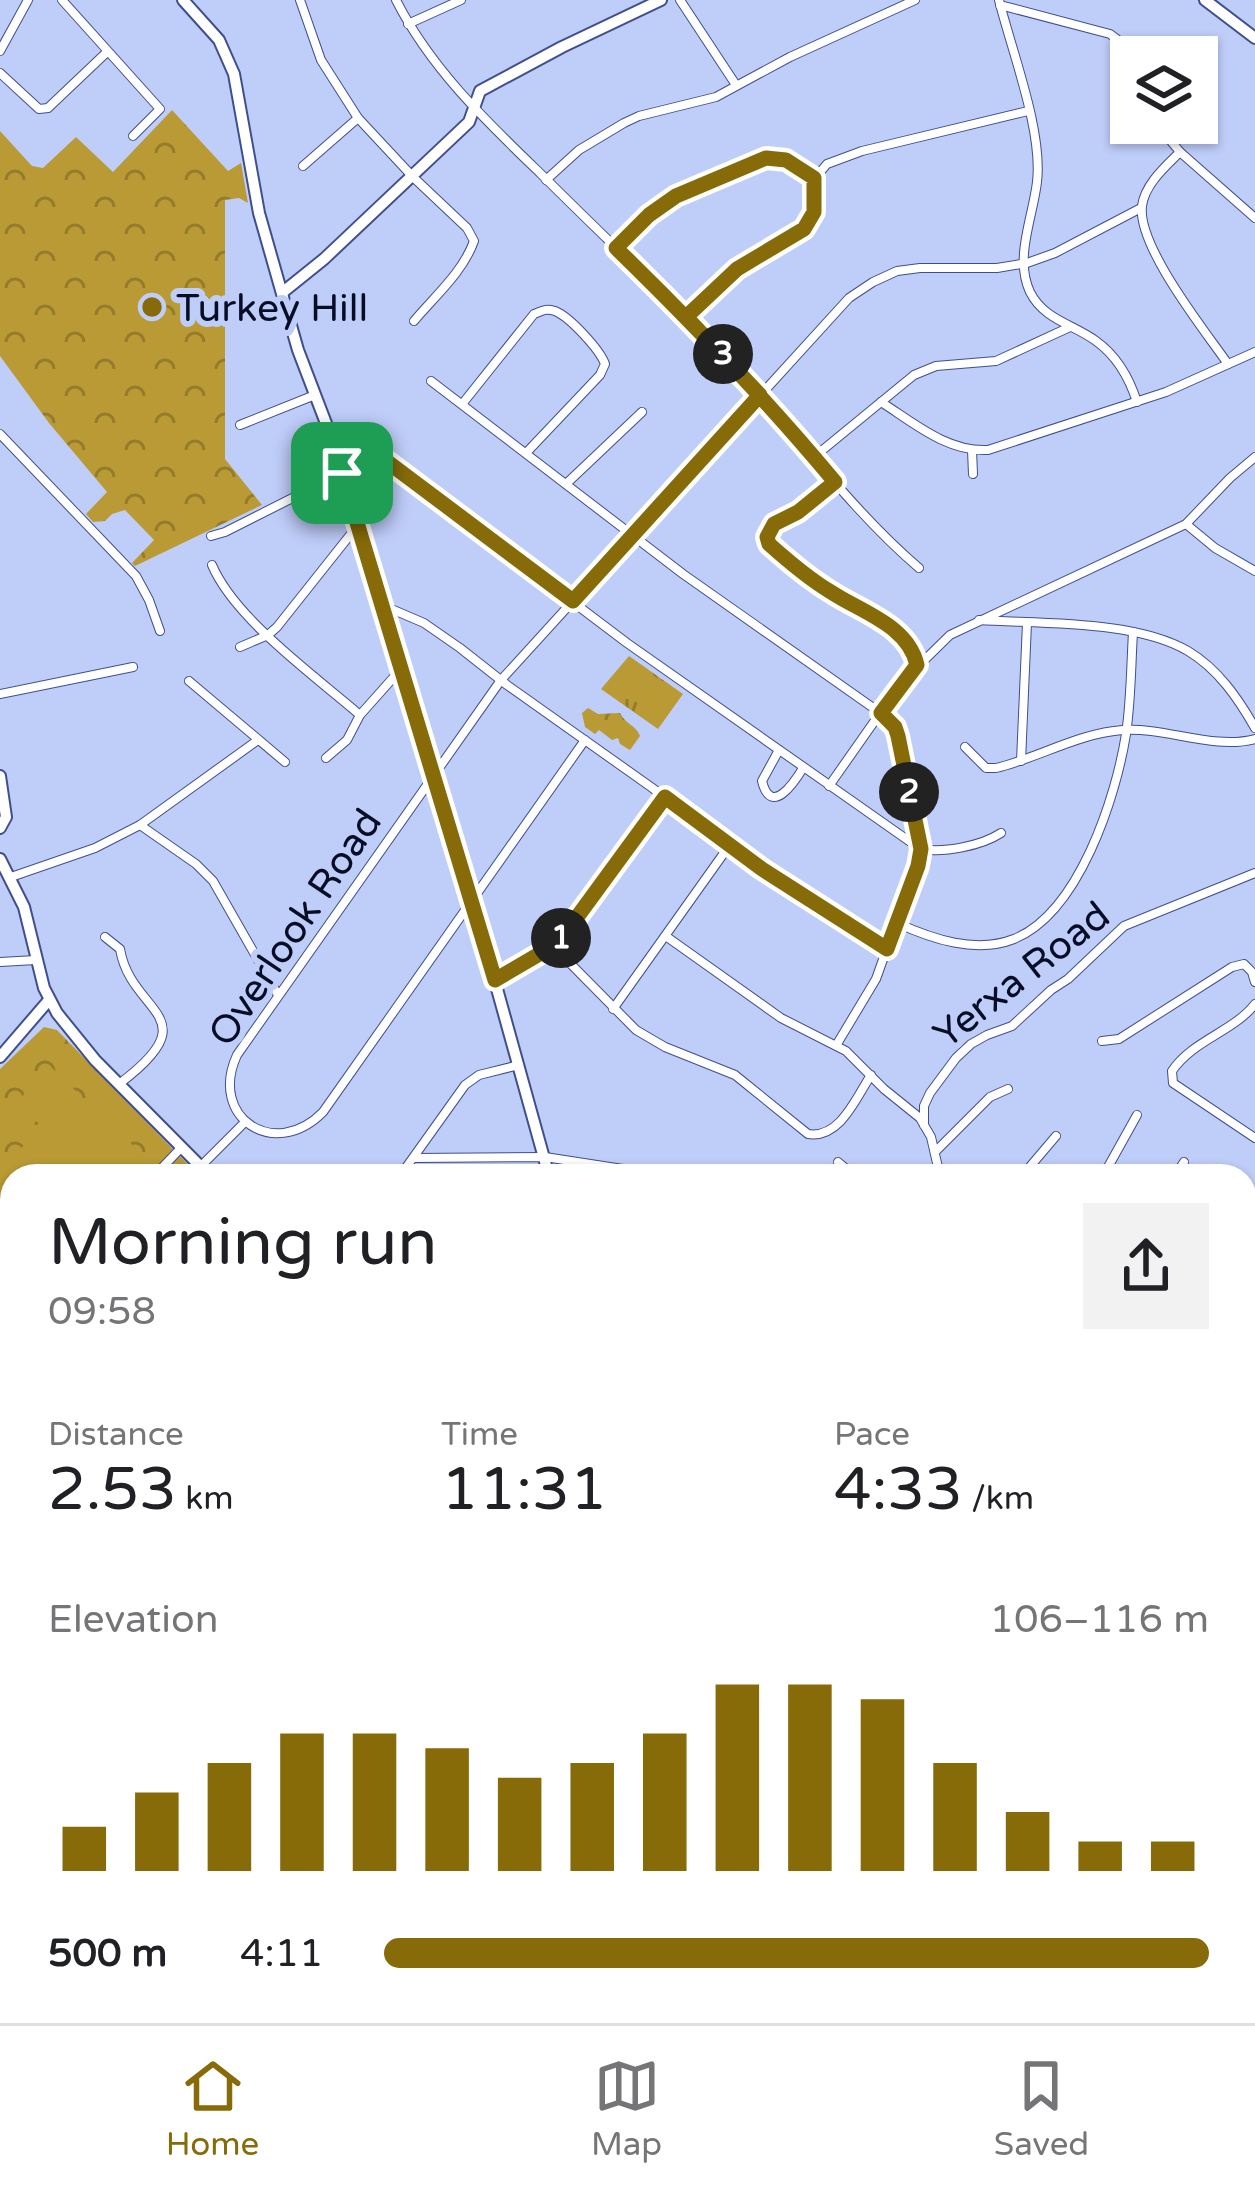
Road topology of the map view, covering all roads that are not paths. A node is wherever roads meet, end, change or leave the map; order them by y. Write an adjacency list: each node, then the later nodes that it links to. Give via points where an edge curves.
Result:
1 (28, 0): 15 (street)
2 (62, 0): 16 (street)
3 (183, 0): 33 (street, via 228,57)
4 (300, 0): 21 (street, via 321,59)
5 (396, 0): 12 (street)
6 (460, 0): 12 (street)
7 (661, 0): 19 (street, via 481,91)
8 (680, 0): 18 (street)
9 (915, 0): 18 (street)
10 (1204, 0): 14 (street)
11 (1000, 2): 13 (street); 20 (street)
12 (408, 24): 19 (street)
13 (1111, 36)
14 (1255, 38)
15 (0, 51)
16 (107, 52): 17 (street, via 48,108 39,109); 22 (street, via 160,110)
17 (0, 73)
18 (736, 85): 28 (street, via 624,123)
19 (474, 108): 26 (street); 28 (street)
20 (1028, 111): 27 (street, via 862,151 826,164); 32 (street, via 1038,160)
21 (358, 118): 25 (street); 26 (street)
22 (133, 136)
23 (1173, 144): 24 (street)
24 (1180, 152): 29 (street); 30 (street)
25 (303, 166)
26 (412, 177): 33 (street); 35 (street, via 474,241)
27 (814, 178): 31 (street, via 766,158 676,196); 34 (street, via 814,212 804,229 737,269)
28 (546, 180): 31 (street)
29 (1141, 208): 32 (street, Overlook Road); 38 (street, via 1153,250)
30 (1255, 218)
31 (616, 248): 34 (street)
32 (1023, 264): 36 (street, via 1035,301); 41 (street, Overlook Road, via 920,268 873,282 826,319)
33 (283, 292): 40 (street)
34 (686, 317): 41 (street)
35 (414, 321)
36 (1070, 327): 42 (street, via 1114,357); 43 (street, via 996,361 924,370)
37 (1255, 352): 38 (street)
38 (1228, 364): 42 (street)
39 (431, 381): 44 (street)
40 (315, 394): 46 (street); 52 (street)
41 (760, 395): 51 (street); 58 (street, Overlook Road)
42 (1138, 401): 48 (street)
43 (880, 402): 48 (street); 51 (street)
44 (463, 403): 49 (street); 49 (street, via 534,314 555,311 605,364)
45 (642, 412): 55 (street)
46 (240, 425)
47 (0, 434): 67 (street, via 136,577)
48 (972, 450): 53 (street)
49 (526, 452): 55 (street)
50 (1255, 457): 56 (street)
51 (814, 458): 54 (street)
52 (342, 473): 57 (street); 59 (street); 63 (street, via 377,454)
53 (973, 474)
54 (835, 482): 61 (street); 71 (street, via 774,524 769,544 899,634)
55 (566, 484): 58 (street)
56 (1186, 524): 62 (street); 65 (street)
57 (358, 525): 64 (street); 69 (street)
58 (632, 535): 63 (street, Overlook Road); 77 (street)
59 (211, 536)
60 (212, 565): 69 (street)
61 (920, 568)
62 (1255, 571)
63 (573, 601): 74 (street, Overlook Road); 85 (street)
64 (382, 604): 73 (street); 74 (street, via 424,623)
65 (977, 620): 66 (street); 71 (street)
66 (1027, 623): 68 (street); 87 (street)
67 (160, 631)
68 (1133, 632): 79 (street, via 1201,660); 80 (street)
69 (268, 634): 70 (street); 78 (street)
70 (240, 647)
71 (917, 665): 77 (street)
72 (133, 668): 76 (street)
73 (401, 669): 78 (street); 91 (street)
74 (501, 680): 82 (street); 91 (street, Overlook Road)
75 (189, 681): 81 (street)
76 (0, 694)
77 (881, 713): 92 (street); 99 (street, via 898,736)
78 (360, 715): 86 (street)
79 (1255, 728)
80 (1127, 730): 83 (street); 87 (street); 104 (street, via 1100,829 1043,920 1008,941 976,945)
81 (257, 740): 88 (street); 95 (street)
82 (585, 740): 93 (street); 103 (street)
83 (1255, 740)
84 (965, 746): 87 (street, via 986,768)
85 (779, 750): 89 (street); 89 (street, via 762,781 769,794 787,793)
86 (326, 758)
87 (1021, 761)
88 (286, 762)
89 (803, 768): 92 (street)
90 (0, 776): 94 (street)
91 (433, 778): 103 (street); 113 (street, Overlook Road)
92 (829, 786): 99 (street)
93 (665, 797): 98 (street); 107 (street)
94 (3, 807): 96 (street)
95 (140, 825): 102 (street); 113 (street, via 213,880)
96 (0, 828)
97 (1001, 833): 99 (street)
98 (729, 846): 106 (street); 108 (street)
99 (921, 849): 104 (street)
100 (0, 859): 102 (street)
101 (1255, 873): 126 (street, Yerxa Road, via 1124,926 1012,1026 956,1058 924,1106)
102 (11, 877): 109 (street)
103 (470, 904): 111 (street); 125 (street, via 314,1122 276,1134)
104 (897, 923): 108 (street)
105 (104, 937): 122 (street, via 120,949 125,972 162,1026 156,1051)
106 (667, 937): 116 (street); 118 (street, via 781,1018)
107 (553, 946): 111 (street); 116 (street)
108 (887, 949): 118 (street)
109 (36, 960): 110 (street); 114 (street)
110 (0, 962)
111 (495, 980): 120 (street)
112 (1255, 982): 117 (street, via 1244,964 1232,967 1119,1039)
113 (278, 995): 125 (street, Overlook Road, via 231,1068 230,1091)
114 (49, 1000): 119 (street); 122 (street)
115 (1255, 1004): 128 (street, via 1172,1071 1173,1083)
116 (613, 1009): 121 (street, via 649,1040 735,1075 811,1135 834,1129)
117 (1102, 1041)
118 (836, 1044): 121 (street)
119 (0, 1057)
120 (519, 1065): 131 (street); 132 (street, via 465,1085)
121 (872, 1075): 126 (street)
122 (118, 1084): 129 (street)
123 (1008, 1089): 130 (street)
124 (1137, 1115): 143 (street)
125 (245, 1122): 136 (street)
126 (924, 1125): 130 (street)
127 (1056, 1136): 142 (street)
128 (1255, 1138)
129 (181, 1148): 134 (street); 135 (street)
130 (934, 1153): 141 (street)
131 (545, 1157): 132 (street); 138 (street); 139 (street)
132 (415, 1158): 137 (street)
133 (838, 1162): 140 (street)
134 (166, 1164)
135 (197, 1164)
136 (211, 1164)
137 (410, 1164)
138 (546, 1164)
139 (590, 1164)
140 (840, 1164)
141 (937, 1164)
142 (1032, 1164)
143 (1110, 1164)

